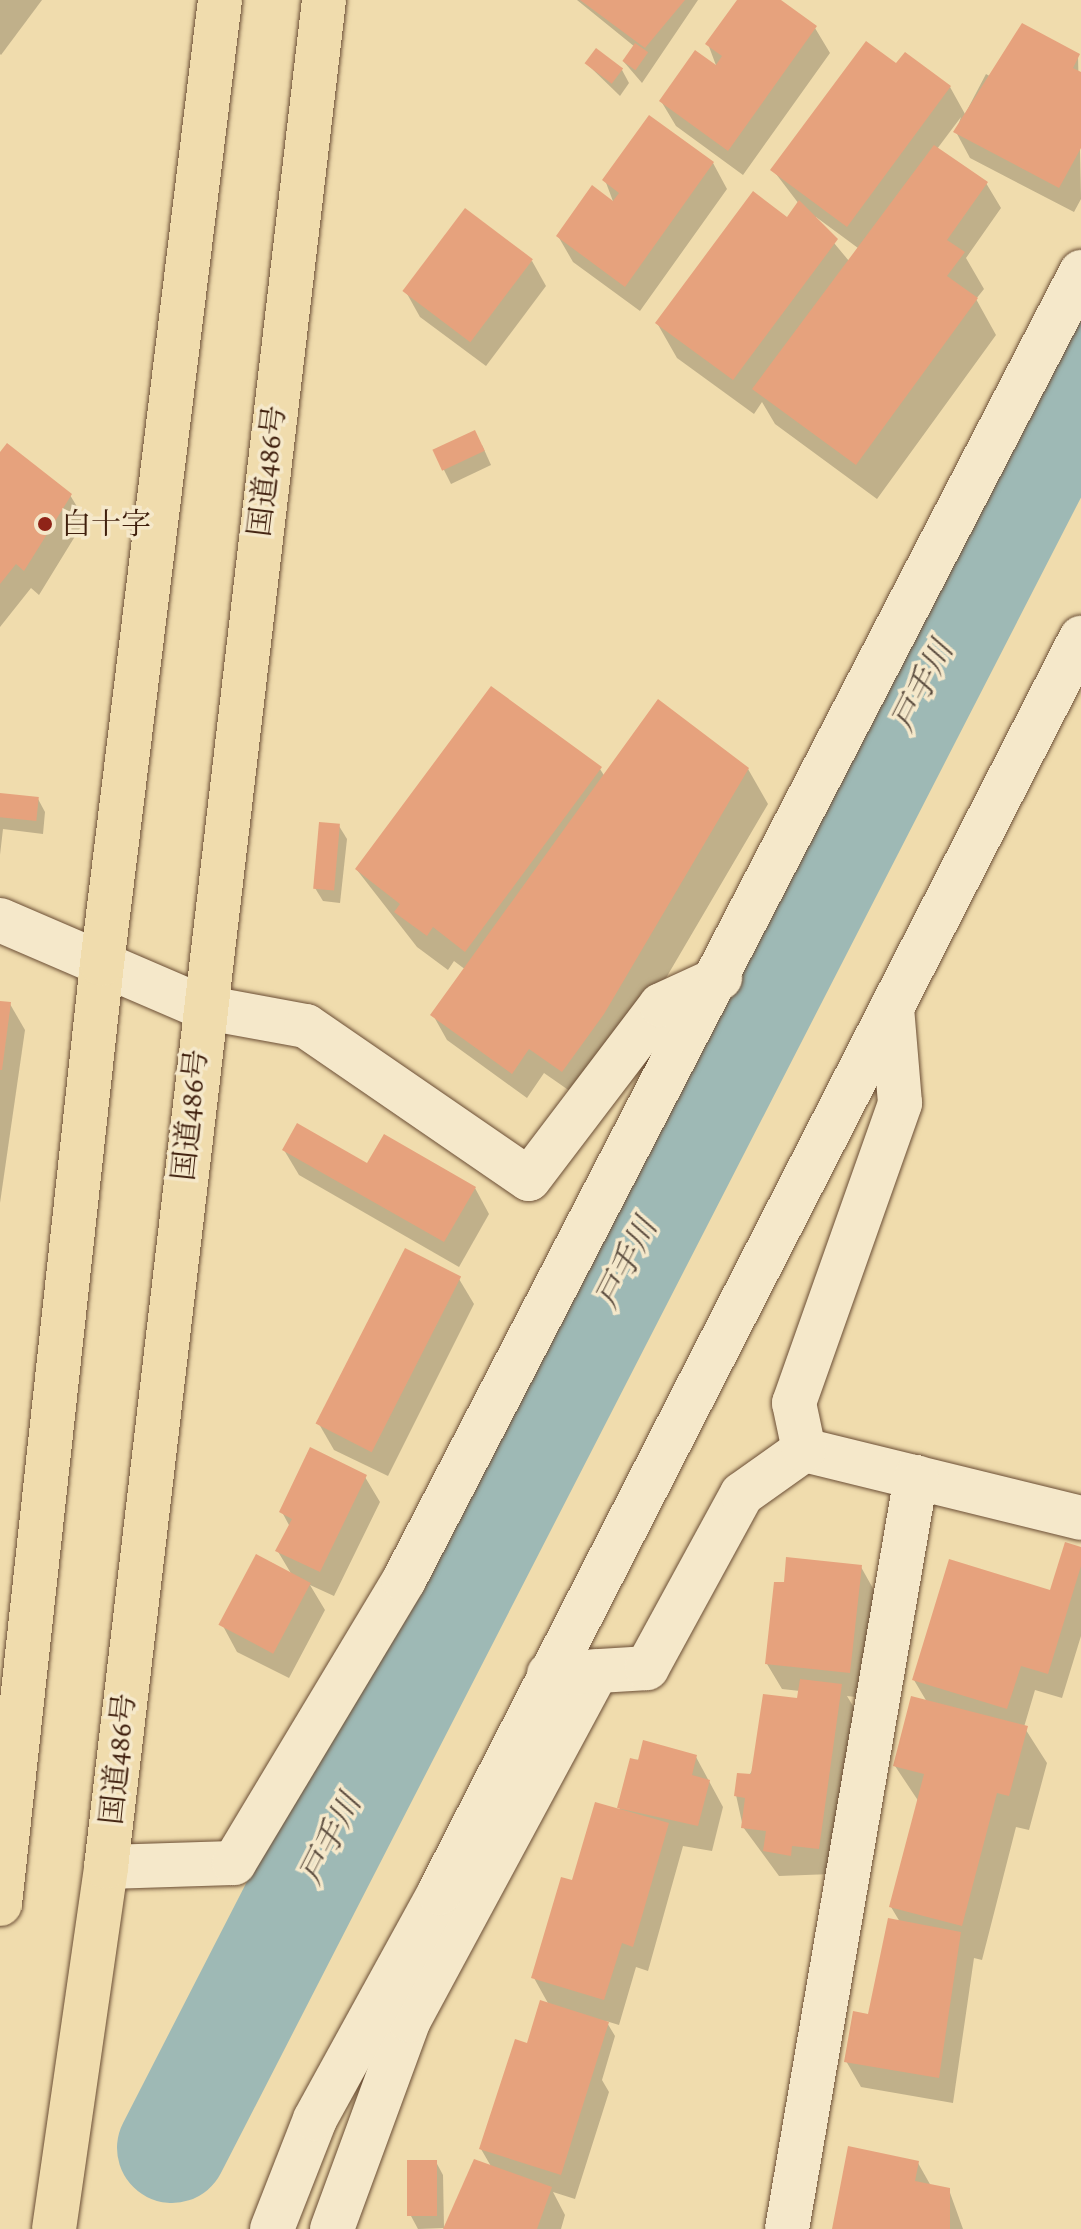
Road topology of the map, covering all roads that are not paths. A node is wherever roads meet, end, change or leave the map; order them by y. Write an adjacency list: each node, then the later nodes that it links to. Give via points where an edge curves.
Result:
1 (220, 0): 6 (highway)
2 (324, 0): 8 (highway, 国道486号)
3 (1081, 272): 7 (street)
4 (1081, 638): 9 (street)
5 (0, 920): 6 (street)
6 (102, 964): 8 (street); 16 (highway)
7 (720, 978): 8 (street, via 661,1005 529,1179 306,1026); 15 (street, via 404,1580 234,1863)
8 (202, 1007): 15 (highway, 国道486号)
9 (892, 1007): 10 (street, via 900,1103 794,1403); 14 (street)
10 (804, 1450): 11 (street); 13 (street, via 742,1494 647,1668)
11 (916, 1477): 12 (street); 20 (street)
12 (1081, 1518)
13 (597, 1671): 14 (street); 19 (street, via 409,2020)
14 (549, 1674): 18 (street, via 315,2119)
15 (106, 1867): 17 (highway, 国道486号)
16 (0, 1904)
17 (54, 2229)
18 (272, 2229)
19 (332, 2229)
20 (787, 2229)

